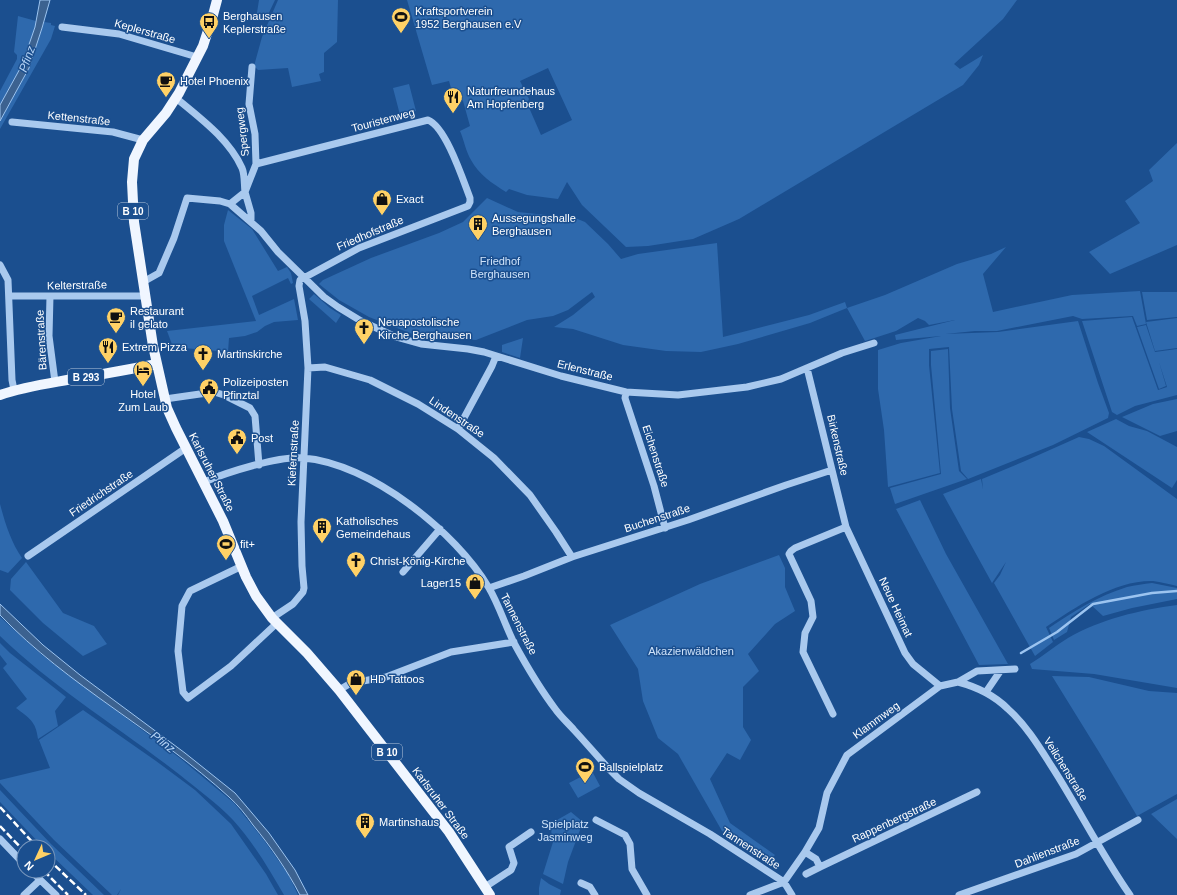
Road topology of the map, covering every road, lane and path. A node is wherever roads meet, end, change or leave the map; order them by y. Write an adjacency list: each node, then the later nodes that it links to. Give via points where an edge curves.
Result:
1 (216, 0): 3 (main road, Karlsruher Straße / B 10, via 208,33)
2 (62, 26): 3 (street, Keplerstraße, via 119,34)
3 (197, 57): 5 (main road, Karlsruher Straße / B 10)
4 (252, 67): 8 (street, Spergweg, via 249,104 255,134)
5 (176, 98): 7 (main road, Karlsruher Straße / B 10); 9 (street, via 206,123 229,148 242,169)
6 (12, 122): 7 (street, Kettenstraße, via 113,132)
7 (143, 140): 15 (main road, Karlsruher Straße / B 10, via 134,159 132,187 134,222)
8 (256, 164): 9 (street, Spergweg); 10 (street, Touristenweg, via 428,120 432,121 444,138 458,164)
9 (245, 192): 11 (street); 12 (street)
10 (470, 198): 14 (street, Friedhofstraße, via 468,206 359,248)
11 (230, 204): 12 (street); 15 (street, via 187,198 159,273)
12 (251, 220): 14 (street, via 278,252)
13 (0, 266): 16 (street, via 8,280)
14 (305, 277): 20 (street, Erlenstraße, via 338,308 396,337 421,344 468,348); 22 (street, Kiefernstraße, via 300,280 299,286 305,321)
15 (143, 282): 18 (main road, Karlsruher Straße / B 10)
16 (9, 296): 17 (street, Kelterstraße); 25 (street)
17 (50, 296): 18 (street, Kelterstraße); 24 (street, Bärenstraße, via 49,336)
18 (146, 296): 21 (main road, Karlsruher Straße / B 10)
19 (874, 343): 23 (street, Erlenstraße)
20 (496, 356): 26 (street, Erlenstraße); 29 (street)
21 (157, 364): 24 (main road, B 293); 28 (main road, Karlsruher Straße / B 10)
22 (308, 368): 29 (street, Lindenstraße, via 325,367 370,380 418,404); 31 (street, Kiefernstraße)
23 (807, 368): 26 (street, Erlenstraße, via 781,379 747,387 678,395); 33 (street, Birkenstraße)
24 (55, 382): 25 (main road, B 293)
25 (14, 390): 27 (main road, B 293)
26 (626, 392): 36 (street, Eichenstraße, via 625,398)
27 (0, 395)
28 (165, 399): 30 (main road, Karlsruher Straße / B 10); 32 (street, via 214,392 250,408 255,416)
29 (458, 429): 39 (street, Lindenstraße, via 494,458 530,495)
30 (186, 448): 34 (main road, Karlsruher Straße / B 10); 38 (street, Friedrichstraße)
31 (303, 458): 32 (street, Tannenstraße); 37 (street, Tannenstraße, via 330,463 367,478 416,508); 43 (street, Kiefernstraße, via 300,522 304,588 293,604)
32 (259, 465): 34 (street, Tannenstraße)
33 (832, 470): 35 (street, Birkenstraße); 36 (street, Buchenstraße)
34 (204, 482): 40 (main road, Karlsruher Straße / B 10)
35 (846, 527): 48 (street, Neue Heimat, via 905,653 913,664); 51 (street, via 789,554 811,601 813,617 805,633 803,652)
36 (665, 528): 39 (street, Buchenstraße)
37 (440, 529): 41 (street); 42 (street, Tannenstraße, via 470,560)
38 (28, 556)
39 (572, 557): 42 (street, Buchenstraße)
40 (242, 566): 43 (main road, Karlsruher Straße / B 10, via 256,596); 43 (street, Kiefernstraße, via 190,591 182,606 178,651 183,692 188,698 231,666)
41 (402, 572)
42 (489, 588): 44 (street, Tannenstraße)
43 (274, 620): 49 (main road, Karlsruher Straße / B 10)
44 (514, 642): 49 (street, via 451,652 386,677 351,683); 63 (street, Tannenstraße, via 556,710 619,779)
45 (1015, 669): 46 (street, Klammweg)
46 (1001, 670): 47 (street, Klammweg, via 978,671); 50 (street)
47 (958, 682): 48 (street, Klammweg); 50 (street, Veilchenstraße)
48 (940, 686): 58 (street, Klammweg, via 847,755 827,793 819,828)
49 (339, 690): 65 (main road, Karlsruher Straße / B 10, via 448,832)
50 (986, 692): 57 (street, Veilchenstraße, via 1007,708 1036,741)
51 (833, 714)
52 (977, 792): 60 (street, Rappenbergstraße)
53 (596, 820): 70 (street, via 625,836 630,844 632,869)
54 (1138, 820): 57 (street, Dahlienstraße)
55 (531, 832): 65 (street, via 509,847 514,864 511,870)
56 (0, 839): 59 (street)
57 (1098, 842): 66 (street, Veilchenstraße); 73 (street, Dahlienstraße, via 1056,862)
58 (805, 852): 60 (street, via 816,859); 63 (street)
59 (16, 856)
60 (820, 867): 61 (street, Rappenbergstraße)
61 (806, 874)
62 (40, 880): 67 (street); 68 (street)
63 (784, 882): 71 (street); 72 (street)
64 (582, 883): 69 (street, via 590,887)
65 (487, 891)
66 (1127, 894)
67 (24, 895)
68 (56, 895)
69 (596, 895)
70 (647, 895)
71 (750, 895)
72 (792, 895)
73 (959, 895)

